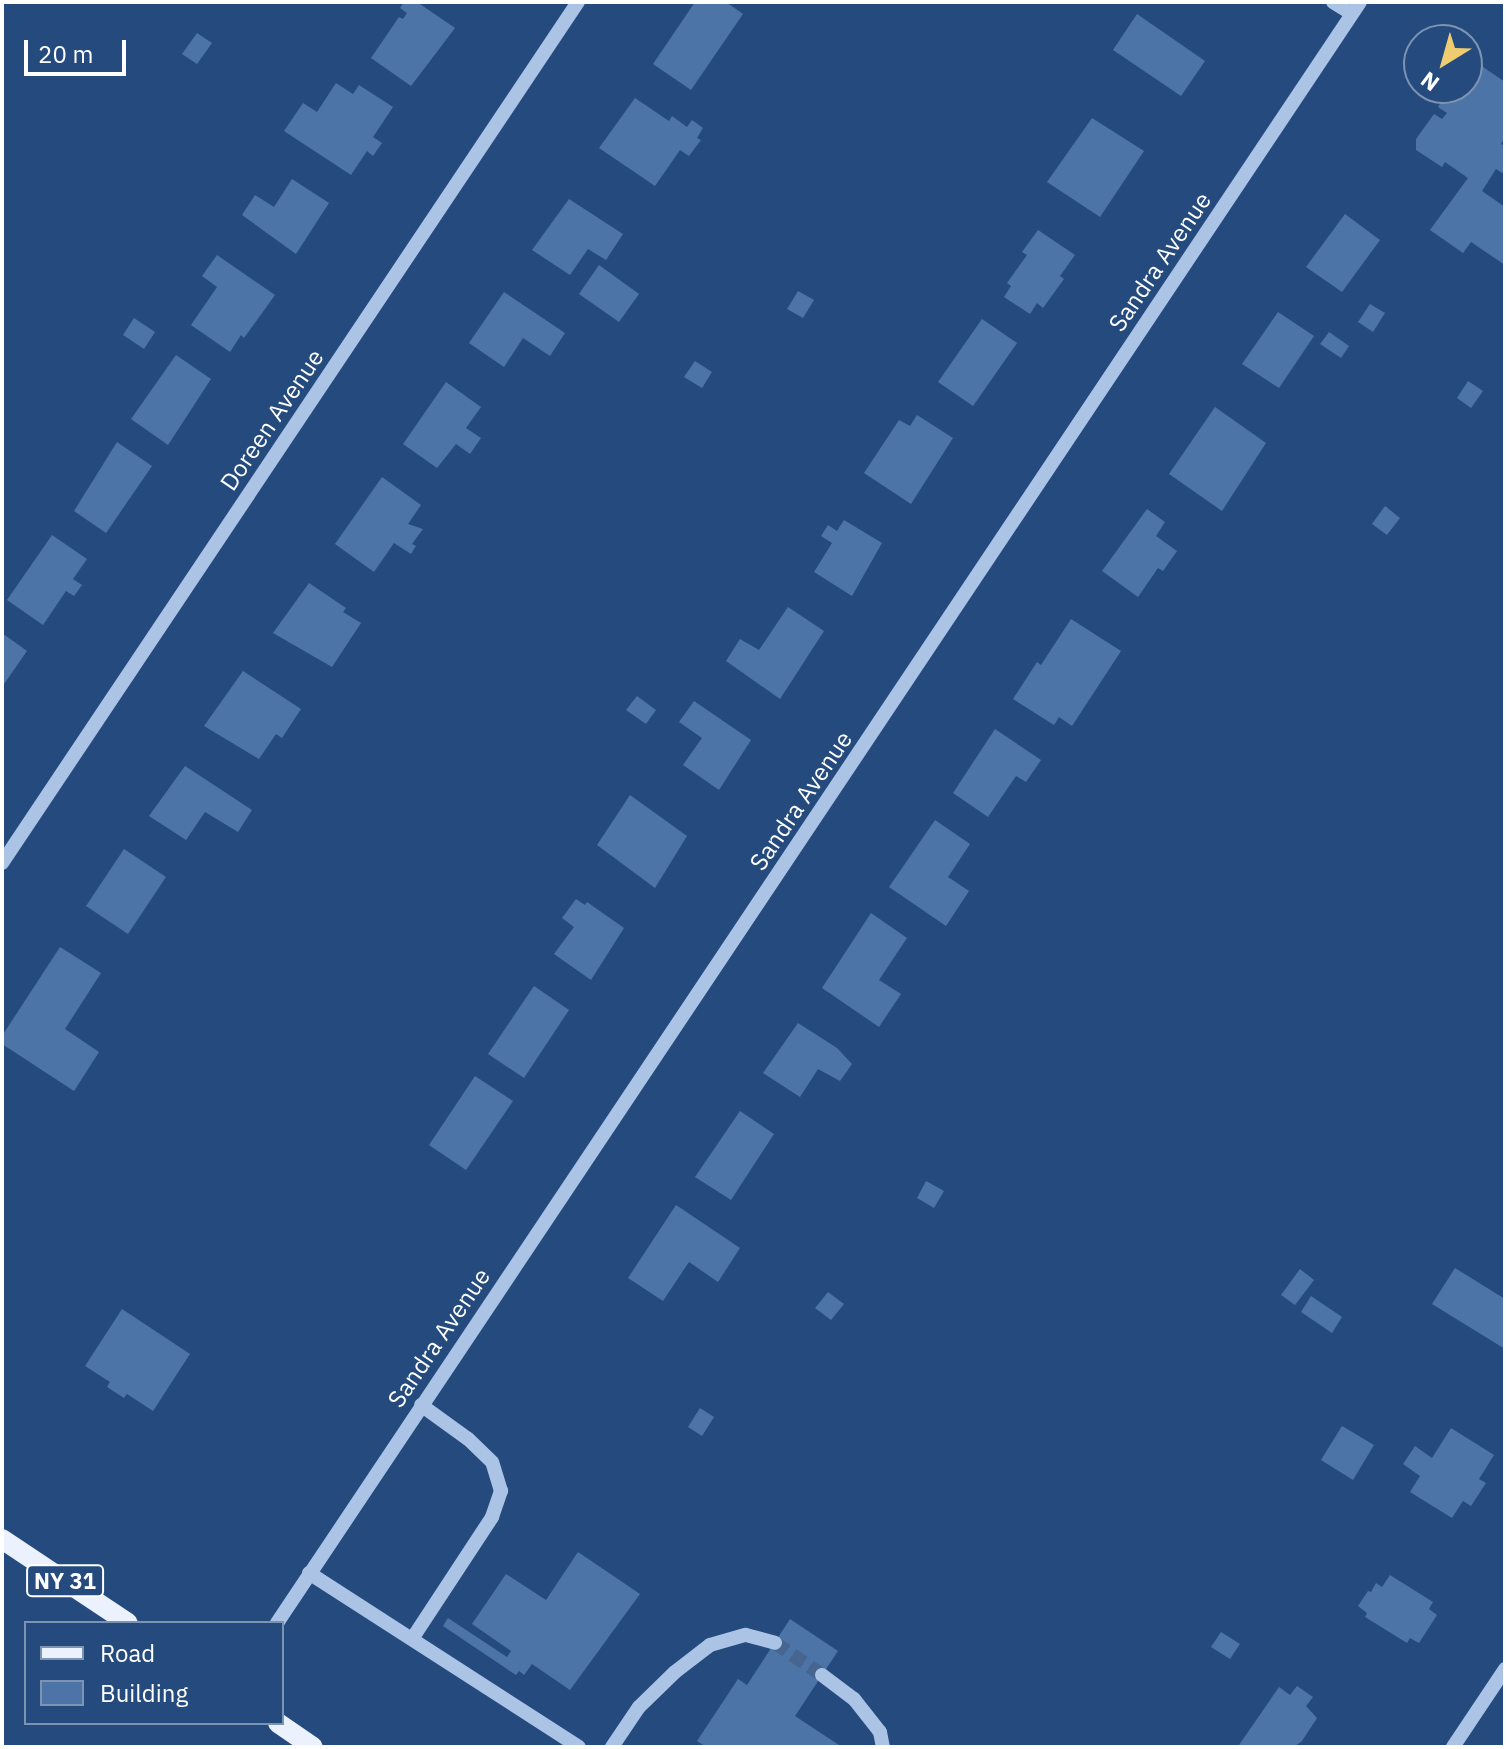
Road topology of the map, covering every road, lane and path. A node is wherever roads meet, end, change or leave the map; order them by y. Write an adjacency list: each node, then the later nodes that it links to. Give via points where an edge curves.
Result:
1 (578, 2): 4 (street, Doreen Avenue)
2 (1333, 2): 3 (street)
3 (1356, 8): 5 (street, Sandra Avenue)
4 (2, 863)
5 (421, 1405): 7 (street, Sandra Avenue); 10 (street, via 492,1462 501,1491 492,1517)
6 (2, 1539): 8 (main road, NY 31)
7 (309, 1573): 9 (street, Sandra Avenue); 10 (street)
8 (125, 1621)
9 (278, 1621)
10 (412, 1639): 16 (street)
11 (775, 1643): 17 (street, via 746,1635 710,1645 639,1707)
12 (1505, 1669): 19 (street)
13 (822, 1675): 18 (street, via 854,1699 880,1732)
14 (281, 1725): 15 (main road)
15 (313, 1747)
16 (579, 1747)
17 (612, 1747)
18 (883, 1747)
19 (1453, 1747)

